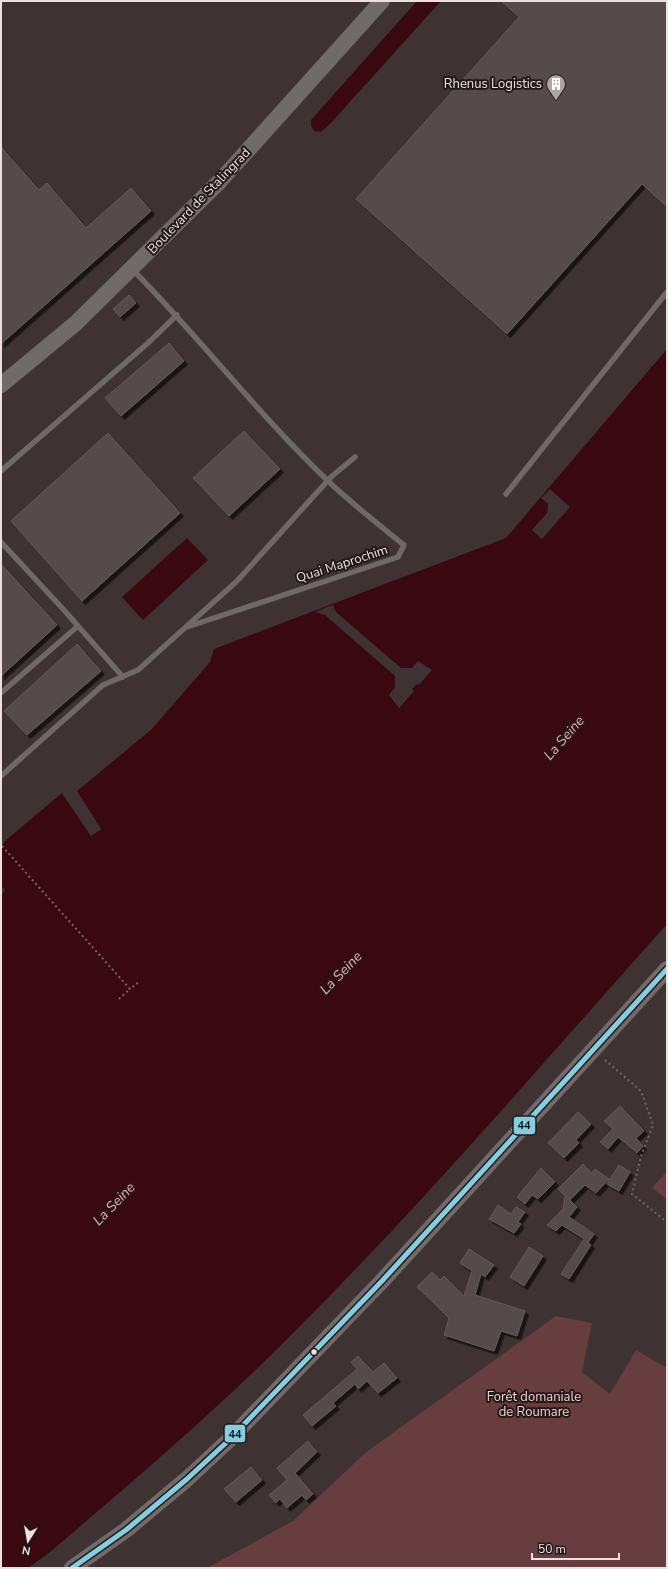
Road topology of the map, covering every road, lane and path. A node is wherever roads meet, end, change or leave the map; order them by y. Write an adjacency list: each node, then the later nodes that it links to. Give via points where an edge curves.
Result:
1 (382, 1): 2 (main road, Boulevard de Stalingrad, via 220,181)
2 (132, 269): 4 (lane, Quai Maprochim); 5 (main road, Boulevard de Stalingrad, via 76,323)
3 (667, 292): 9 (lane)
4 (177, 315): 7 (lane); 8 (lane, Quai Maprochim, via 270,422)
5 (1, 385)
6 (355, 457): 8 (lane, Quai Maprochim)
7 (1, 471)
8 (328, 481): 12 (lane, Quai Maprochim, via 237,582); 12 (lane, Quai Maprochim, via 404,545 398,557)
9 (506, 494)
10 (1, 542): 11 (lane)
11 (78, 626): 13 (lane); 14 (lane)
12 (187, 626): 13 (lane, Quai Maprochim, via 138,670)
13 (123, 677): 15 (lane, Quai Maprochim, via 103,685)
14 (2, 692)
15 (1, 776)
16 (2, 846): 19 (path)
17 (667, 969): 23 (main road, via 377,1286 228,1441 188,1479 126,1530)
18 (140, 980): 19 (path)
19 (130, 989): 20 (path)
20 (119, 999)
21 (605, 1060): 22 (path, via 642,1091 653,1125 641,1156 632,1194)
22 (667, 1222)
23 (72, 1568)

